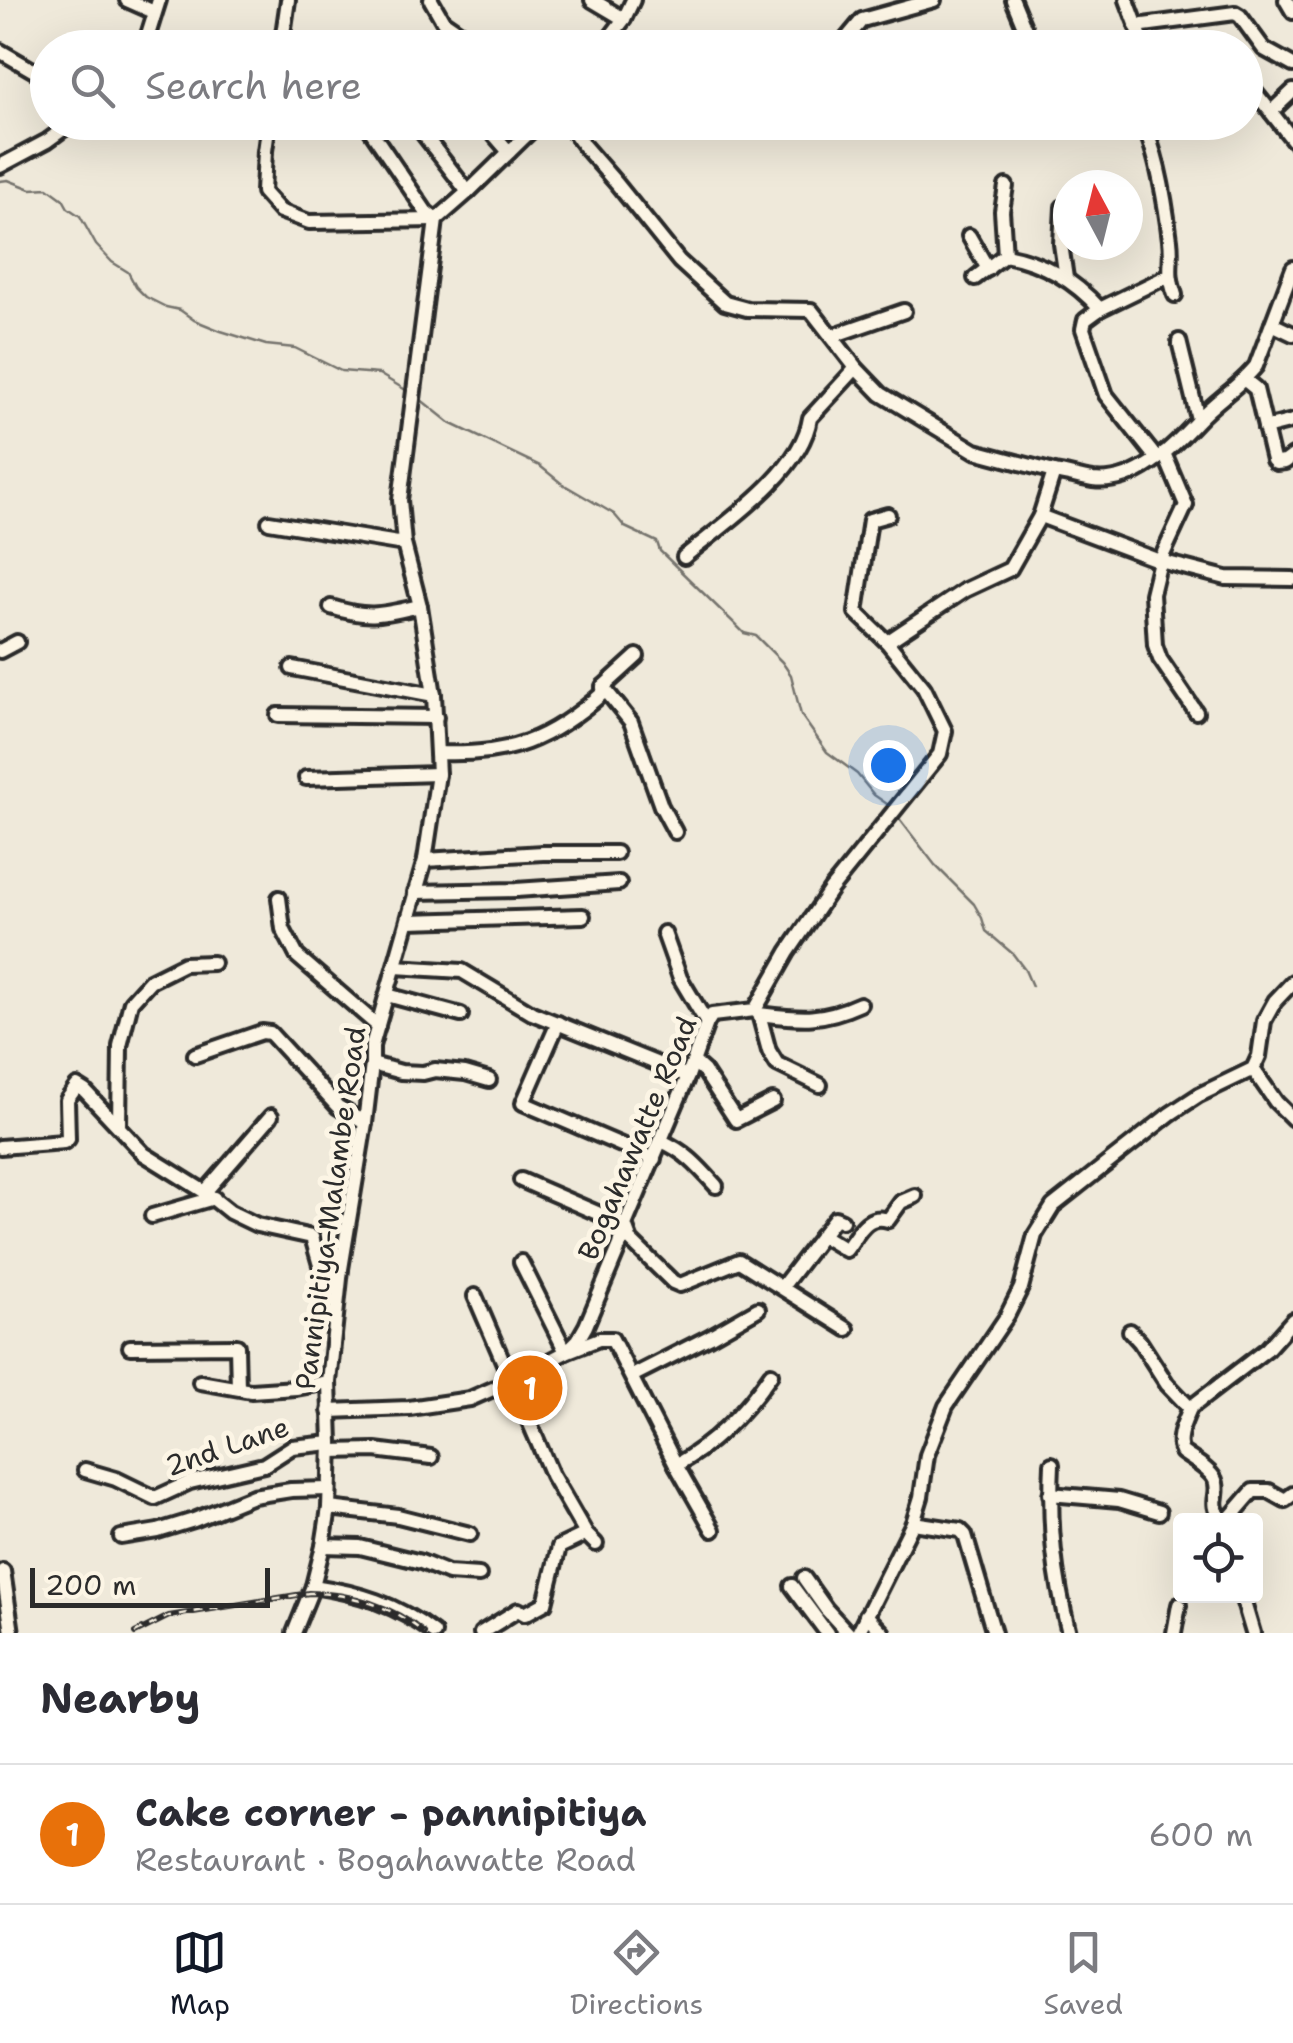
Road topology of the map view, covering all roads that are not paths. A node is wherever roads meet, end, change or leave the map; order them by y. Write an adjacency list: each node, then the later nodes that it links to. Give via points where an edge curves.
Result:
1 (127, 0): 10 (street)
2 (288, 0): 14 (street)
3 (431, 0): 15 (street)
4 (592, 0): 12 (street)
5 (633, 0): 12 (street)
6 (934, 0): 17 (street, via 862,20)
7 (1013, 0): 18 (street)
8 (1127, 0): 13 (street)
9 (1286, 0): 11 (street)
10 (156, 6)
11 (1293, 12)
12 (624, 19): 16 (street)
13 (1136, 26): 19 (street); 20 (street, via 1235,13)
14 (284, 30)
15 (456, 30)
16 (616, 30)
17 (854, 30)
18 (1025, 30)
19 (1138, 30)
20 (1250, 30)
21 (1263, 48): 23 (street)
22 (0, 52): 24 (street)
23 (1293, 66)
24 (30, 69)
25 (1293, 91): 27 (street)
26 (1263, 103): 27 (street)
27 (1270, 112): 36 (street)
28 (47, 140): 38 (street)
29 (267, 140): 41 (street, via 263,192 280,212 309,222)
30 (377, 140): 41 (street)
31 (428, 140): 40 (street)
32 (499, 140): 37 (street)
33 (522, 140): 37 (street)
34 (580, 140): 55 (street, via 679,261 726,303 811,310)
35 (1147, 140): 47 (street, via 1171,245)
36 (1293, 140)
37 (510, 152): 40 (street)
38 (0, 166)
39 (1006, 186): 43 (street)
40 (468, 192): 41 (street)
41 (436, 220): 68 (street, Pannipitiya-Malambe Road, via 400,500)
42 (969, 236): 46 (street)
43 (1005, 255): 46 (street); 49 (street)
44 (1063, 260): 49 (street)
45 (1293, 268): 53 (street)
46 (988, 269): 48 (street)
47 (1168, 276): 50 (street); 51 (street)
48 (976, 278)
49 (1066, 278): 51 (street)
50 (1175, 295)
51 (1100, 309): 62 (street, via 1083,329 1106,394)
52 (904, 311): 55 (street)
53 (1272, 324): 54 (street); 58 (street)
54 (1293, 334)
55 (832, 336): 57 (street)
56 (1179, 340): 59 (street)
57 (856, 368): 64 (street, via 881,394 974,450); 69 (street, via 810,418 780,478)
58 (1245, 380): 59 (street); 61 (street, via 1256,389)
59 (1198, 419): 62 (street)
60 (1293, 421): 61 (street)
61 (1265, 428): 63 (street, via 1276,463)
62 (1160, 456): 64 (street, via 1145,468 1096,481); 70 (street, via 1186,504)
63 (1293, 456)
64 (1054, 472): 66 (street)
65 (888, 515): 75 (street, via 870,520 856,612)
66 (1040, 516): 70 (street); 75 (street, via 1010,569)
67 (269, 522): 68 (street)
68 (404, 544): 72 (street, Pannipitiya-Malambe Road)
69 (684, 557)
70 (1160, 561): 71 (street, via 1226,578); 81 (street, via 1152,594 1154,645)
71 (1293, 580)
72 (420, 606): 73 (street, via 378,616); 80 (street, Pannipitiya-Malambe Road)
73 (330, 607)
74 (17, 642): 76 (street)
75 (887, 642): 101 (street, via 924,688 945,731 940,754 831,889)
76 (0, 652)
77 (637, 656): 79 (street)
78 (292, 668): 80 (street)
79 (603, 687): 84 (street, via 593,702 544,736 474,754); 87 (street, via 631,722)
80 (434, 695): 83 (street, Pannipitiya-Malambe Road)
81 (1196, 712)
82 (278, 715): 83 (street)
83 (436, 717): 84 (street, Pannipitiya-Malambe Road)
84 (436, 752): 85 (street, Pannipitiya-Malambe Road)
85 (438, 774): 86 (street); 89 (street, Pannipitiya-Malambe Road)
86 (306, 778)
87 (675, 832)
88 (616, 852): 89 (street)
89 (425, 860): 91 (street, Pannipitiya-Malambe Road)
90 (619, 882): 91 (street)
91 (416, 892): 94 (street, Pannipitiya-Malambe Road)
92 (279, 898): 105 (street, via 283,929 297,956)
93 (584, 916): 94 (street)
94 (408, 921): 97 (street, Pannipitiya-Malambe Road)
95 (664, 932): 104 (street, via 680,978)
96 (213, 963): 116 (street, via 184,964 150,981 131,1002 120,1046)
97 (395, 968): 99 (street, Pannipitiya-Malambe Road); 103 (street, via 462,971)
98 (1293, 982): 108 (street, via 1264,1021)
99 (387, 995): 102 (street); 105 (street, Pannipitiya-Malambe Road)
100 (860, 1004): 101 (street, Bogahawatte Road, via 831,1017)
101 (757, 1012): 104 (street, Bogahawatte Road, via 712,1016); 111 (street, via 777,1064)
102 (461, 1016)
103 (558, 1023): 109 (street); 119 (street, via 523,1102)
104 (707, 1023): 109 (street, Bogahawatte Road)
105 (378, 1026): 107 (street, Pannipitiya-Malambe Road)
106 (195, 1055): 115 (street, via 270,1033 338,1107)
107 (372, 1064): 110 (street); 115 (street, Pannipitiya-Malambe Road)
108 (1253, 1068): 114 (street); 158 (street, via 1170,1114 1052,1206 1007,1316 938,1422)
109 (691, 1069): 112 (street, via 704,1071 736,1120); 117 (street, Bogahawatte Road)
110 (489, 1080)
111 (820, 1085)
112 (773, 1101)
113 (270, 1116): 122 (street)
114 (1293, 1120)
115 (365, 1123): 129 (street, Pannipitiya-Malambe Road)
116 (119, 1126): 118 (street, via 77,1086 67,1100 68,1139); 122 (street, via 144,1154)
117 (661, 1141): 119 (street, Bogahawatte Road); 121 (street, via 693,1160)
118 (0, 1147)
119 (654, 1159): 126 (street, Bogahawatte Road)
120 (521, 1180): 126 (street)
121 (716, 1186)
122 (210, 1195): 124 (street); 129 (street, via 257,1225 312,1237 320,1266)
123 (915, 1196): 127 (street, via 888,1220 870,1219 846,1250)
124 (152, 1216)
125 (842, 1221): 127 (street, via 835,1218)
126 (624, 1226): 130 (street, via 631,1241 680,1285 739,1261); 137 (street, Bogahawatte Road, via 586,1326)
127 (821, 1235): 130 (street)
128 (521, 1262): 137 (street)
129 (342, 1269): 141 (street, Pannipitiya-Malambe Road)
130 (782, 1287): 134 (street)
131 (475, 1296): 142 (street)
132 (758, 1309): 139 (street)
133 (1293, 1320): 144 (street, via 1267,1349)
134 (846, 1329)
135 (1130, 1331): 144 (street)
136 (130, 1347): 143 (street, via 237,1346)
137 (566, 1352): 139 (street, via 612,1339); 142 (street, Bogahawatte Road)
138 (772, 1374): 149 (street, via 736,1417)
139 (632, 1376): 149 (street)
140 (200, 1382): 143 (street)
141 (329, 1382): 143 (street); 145 (street, Pannipitiya-Malambe Road)
142 (512, 1382): 145 (street, Bogahawatte Road, via 470,1399); 174 (street, via 552,1475 591,1539 559,1547 545,1603 525,1614 518,1610)
143 (238, 1388)
144 (1190, 1408): 156 (street, via 1178,1446 1214,1477)
145 (328, 1411): 146 (street, Pannipitiya-Malambe Road)
146 (331, 1447): 147 (street, 2nd Lane); 150 (street, 2nd Lane, via 292,1447 264,1465 190,1482 155,1498); 151 (street, Pannipitiya-Malambe Road)
147 (431, 1457)
148 (1052, 1464): 152 (street)
149 (676, 1465): 159 (street)
150 (85, 1470)
151 (328, 1489): 154 (street, Pannipitiya-Malambe Road); 161 (street, via 253,1496)
152 (1050, 1494): 155 (street, via 1119,1500); 180 (street, via 1051,1544)
153 (1290, 1499): 157 (street, via 1253,1491)
154 (329, 1508): 160 (street); 162 (street, Pannipitiya-Malambe Road)
155 (1159, 1512)
156 (1218, 1513)
157 (1232, 1513)
158 (914, 1522): 170 (street); 179 (street, via 965,1534)
159 (712, 1530)
160 (470, 1534)
161 (121, 1538)
162 (323, 1546): 164 (street, via 360,1547); 166 (street, Pannipitiya-Malambe Road)
163 (2, 1571): 171 (street)
164 (479, 1575)
165 (804, 1578): 176 (street)
166 (313, 1586): 172 (street, Pannipitiya-Malambe Road); 173 (street, via 359,1594)
167 (792, 1586): 175 (street)
168 (1244, 1603): 182 (street)
169 (1180, 1605): 181 (street)
170 (866, 1615): 177 (street); 178 (street)
171 (12, 1633)
172 (294, 1633)
173 (434, 1633)
174 (481, 1633)
175 (826, 1633)
176 (848, 1633)
177 (858, 1633)
178 (882, 1633)
179 (994, 1633)
180 (1069, 1633)
181 (1174, 1633)
182 (1253, 1633)

